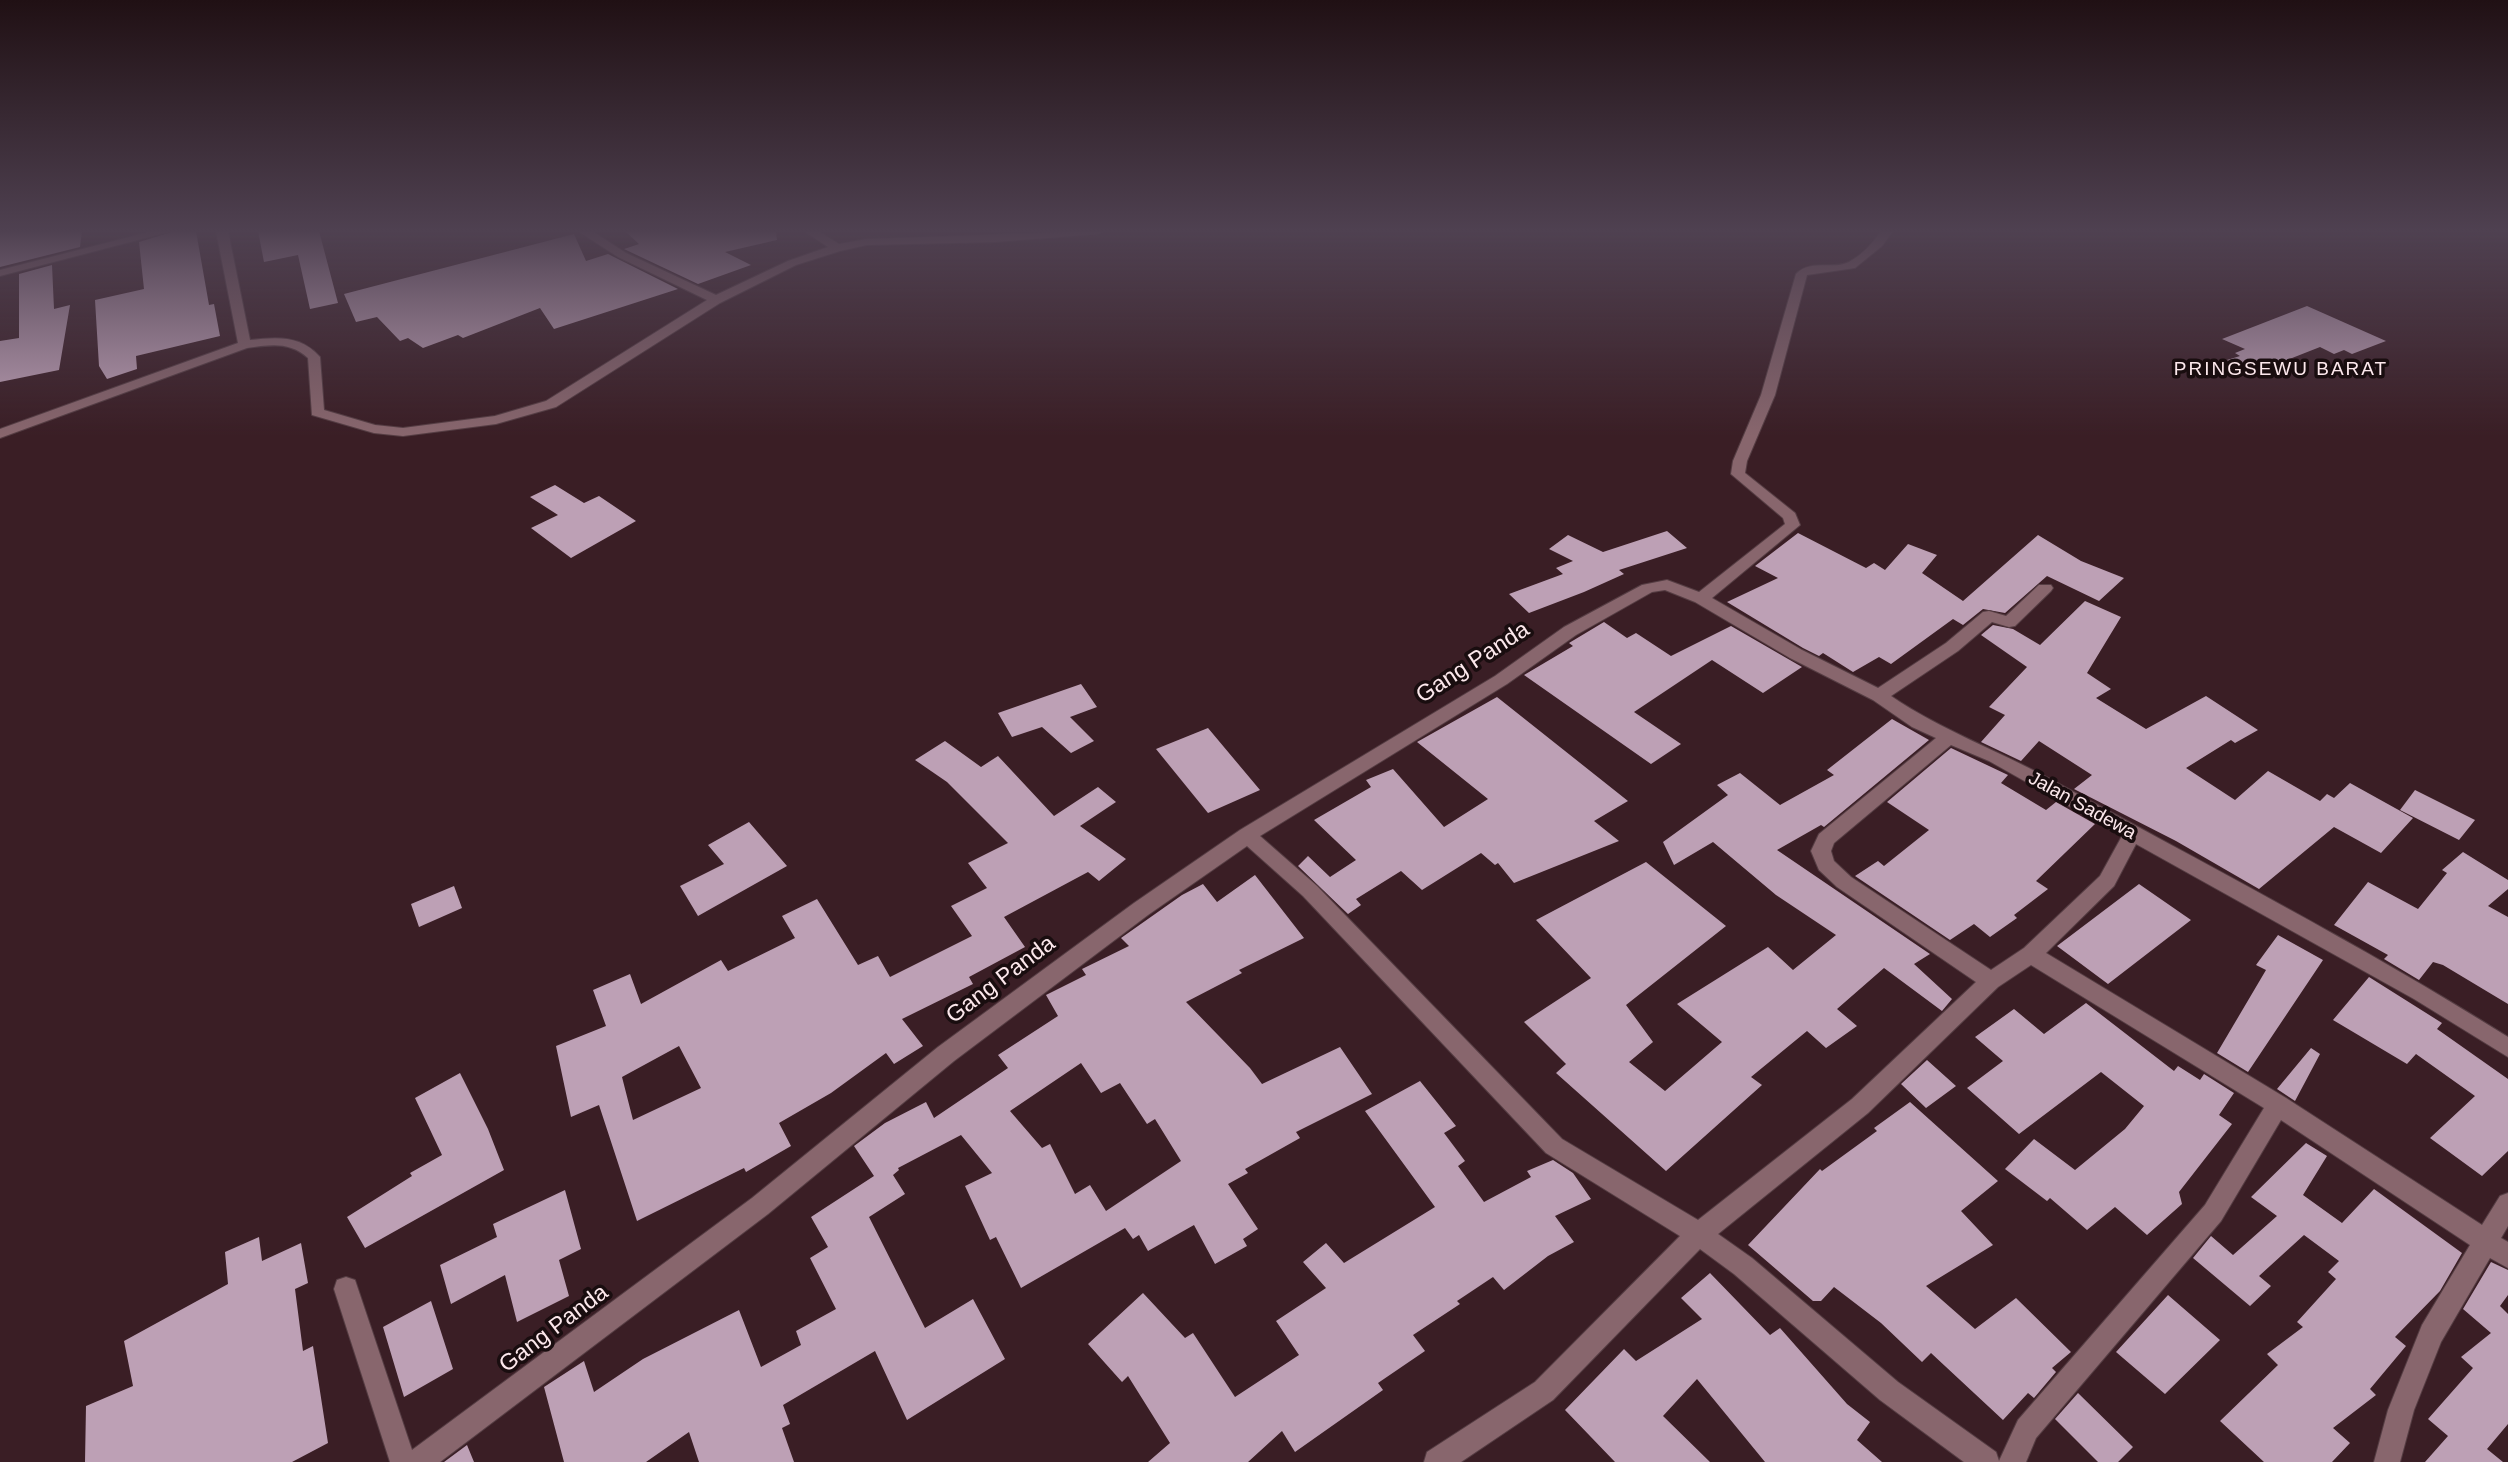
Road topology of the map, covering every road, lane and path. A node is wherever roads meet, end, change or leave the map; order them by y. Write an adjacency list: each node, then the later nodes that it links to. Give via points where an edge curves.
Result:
1 (236, 299): 4 (street)
2 (1795, 299): 8 (street, via 1768,395 1738,474 1790,516 1793,525)
3 (716, 300): 4 (street, via 551,404 496,419 403,432 374,429 317,412 314,357 303,345 282,341)
4 (245, 345): 5 (street)
5 (0, 434)
6 (1648, 588): 8 (street, Jalan Sadewa, via 1667,585); 12 (street, Gang Panda, via 1570,631 1501,680)
7 (2045, 588): 9 (street, via 2009,622 1989,616)
8 (1701, 599): 9 (street, Jalan Sadewa)
9 (1879, 696): 10 (street, Jalan Sadewa, via 1917,723)
10 (1950, 736): 11 (street, Jalan Sadewa); 14 (street, via 1826,839 1821,851 1826,865 1844,882)
11 (2132, 834): 13 (street, via 2107,881); 15 (street, Jalan Sadewa, via 2421,993)
12 (1247, 835): 18 (street, via 1310,891 1554,1146); 23 (street, Gang Panda, via 946,1054 761,1206)
13 (2031, 954): 14 (street); 16 (street)
14 (1990, 981): 18 (street, via 1860,1106)
15 (2508, 1048)
16 (2278, 1105): 19 (street); 26 (street, via 2213,1213 2027,1429)
17 (2508, 1203): 19 (street)
18 (1699, 1234): 24 (street, via 1544,1391); 25 (street, via 1889,1391)
19 (2485, 1243): 20 (street); 27 (street, via 2431,1334)
20 (2508, 1256)
21 (346, 1289): 22 (street)
22 (403, 1462)
23 (418, 1462)
24 (1437, 1462)
25 (1986, 1462)
26 (2012, 1462)
27 (2386, 1462)

